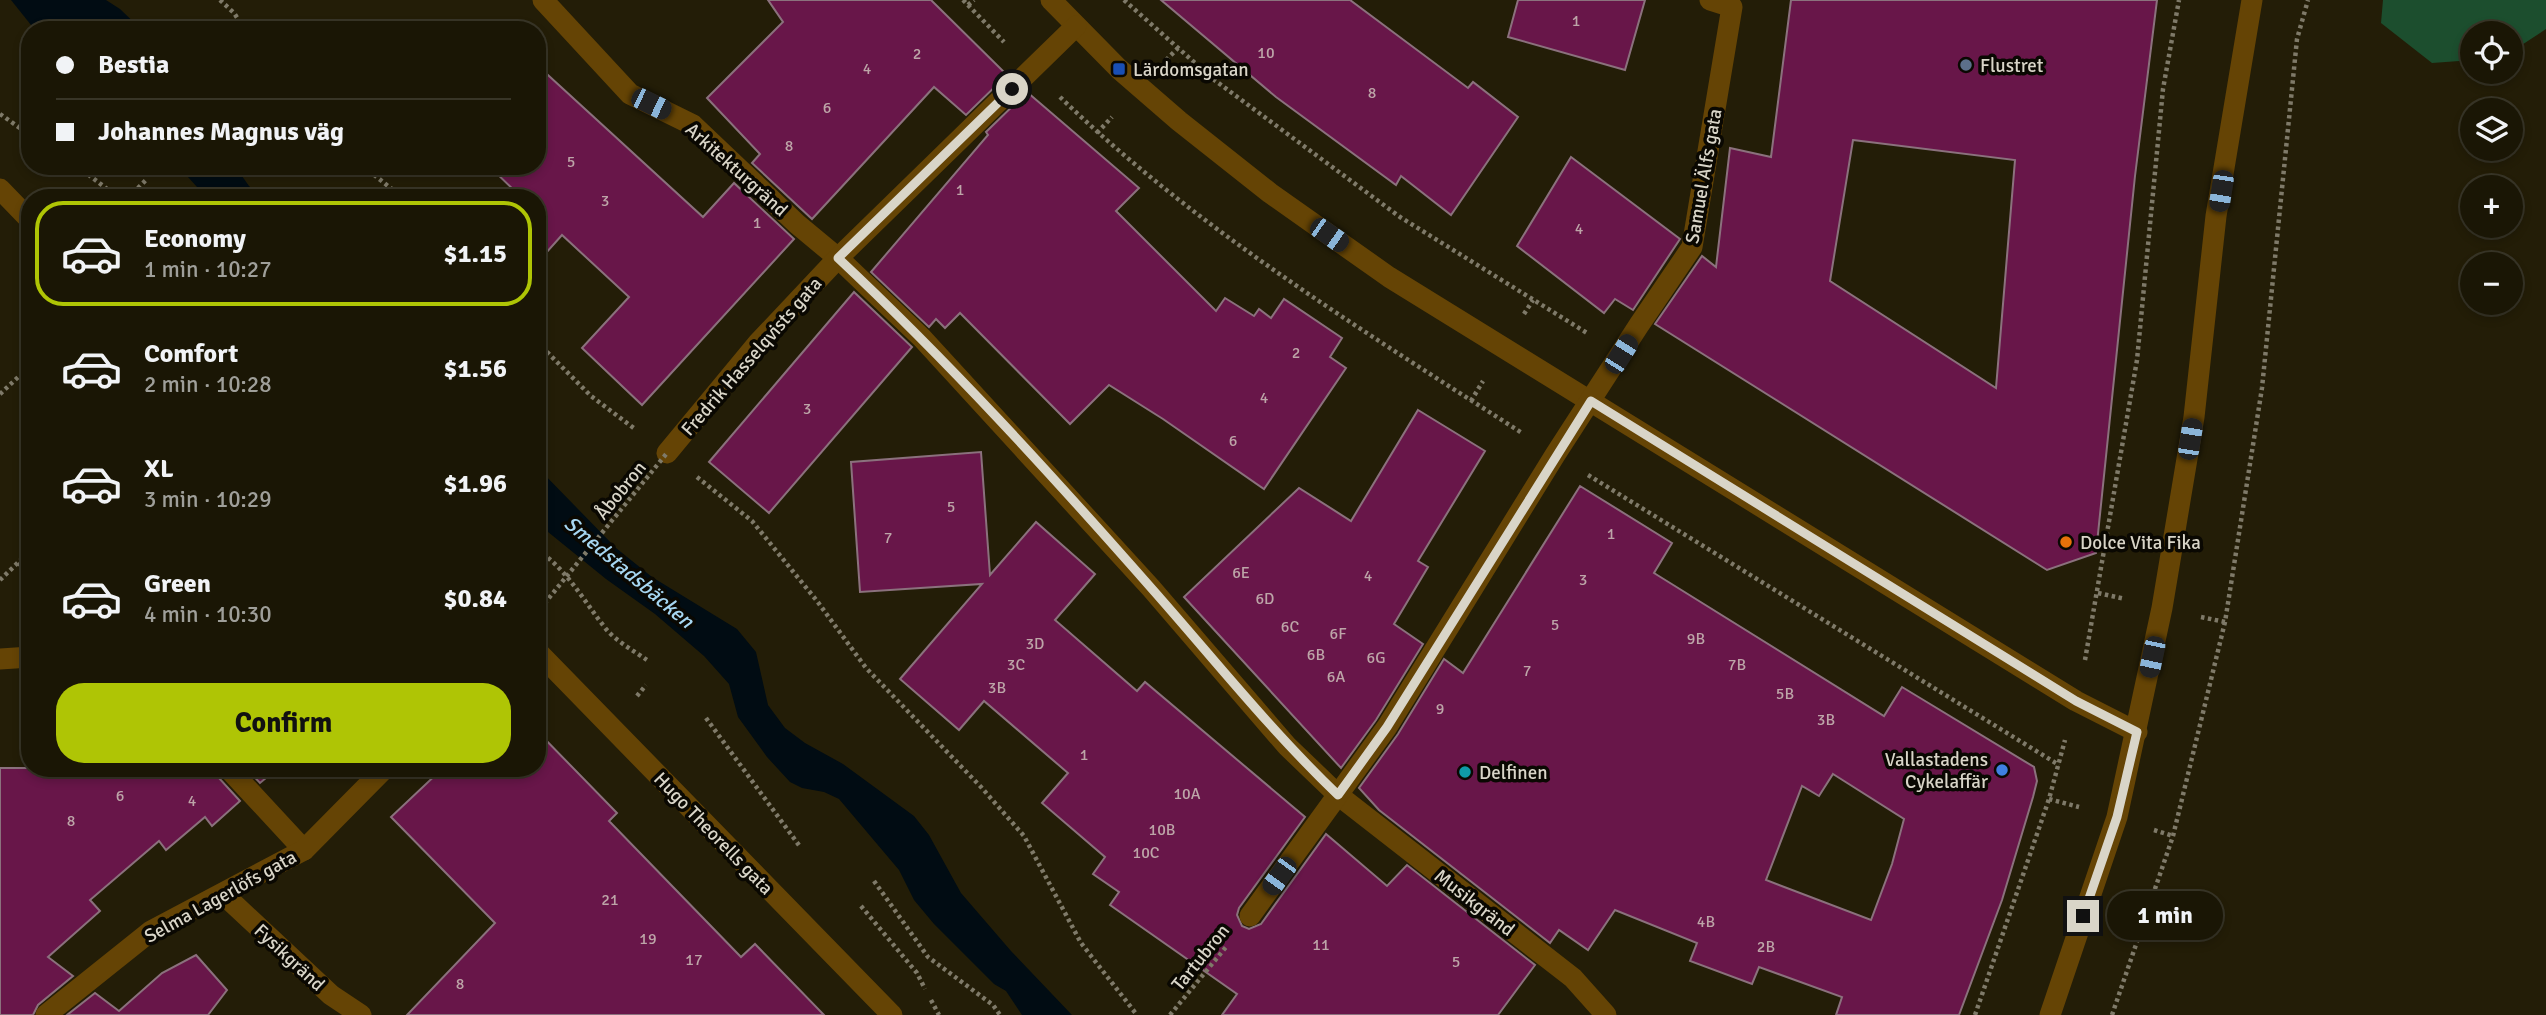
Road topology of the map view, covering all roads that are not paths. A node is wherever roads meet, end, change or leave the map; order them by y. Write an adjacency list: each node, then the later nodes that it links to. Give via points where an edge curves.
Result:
1 (543, 0): 8 (street, Arkitekturgränd, via 630,94 693,125)
2 (1051, 0): 5 (street)
3 (1710, 0): 9 (street, Samuel Älfs gata, via 1732,6 1692,247)
4 (2252, 0): 14 (street, via 2217,216 2181,504)
5 (1076, 26): 8 (street, Fredrik Hasselqvists gata); 9 (street, via 1139,87 1270,193 1389,277)
6 (0, 189): 7 (street)
7 (21, 211)
8 (838, 258): 10 (street, Fredrik Hasselqvists gata); 17 (street, Arkitekturgränd, via 922,338 1151,588 1287,746)
9 (1591, 401): 14 (street, via 2076,701); 17 (street, Samuel Älfs gata, via 1387,727)
10 (662, 449)
11 (21, 658): 12 (street)
12 (0, 659)
13 (546, 660): 23 (street, Hugo Theorells gata)
14 (2137, 732): 25 (street, via 2117,817)
15 (236, 777): 18 (street)
16 (376, 777): 18 (street, Selma Lagerlöfs gata)
17 (1338, 795): 20 (street, Samuel Älfs gata); 24 (street, Musikgränd, via 1573,978)
18 (304, 850): 19 (street, Selma Lagerlöfs gata)
19 (223, 894): 21 (street, Selma Lagerlöfs gata, via 151,931); 22 (street, Fysikgränd, via 331,995)
20 (1250, 916)
21 (47, 1015)
22 (361, 1015)
23 (892, 1015)
24 (1606, 1015)
25 (2050, 1015)

